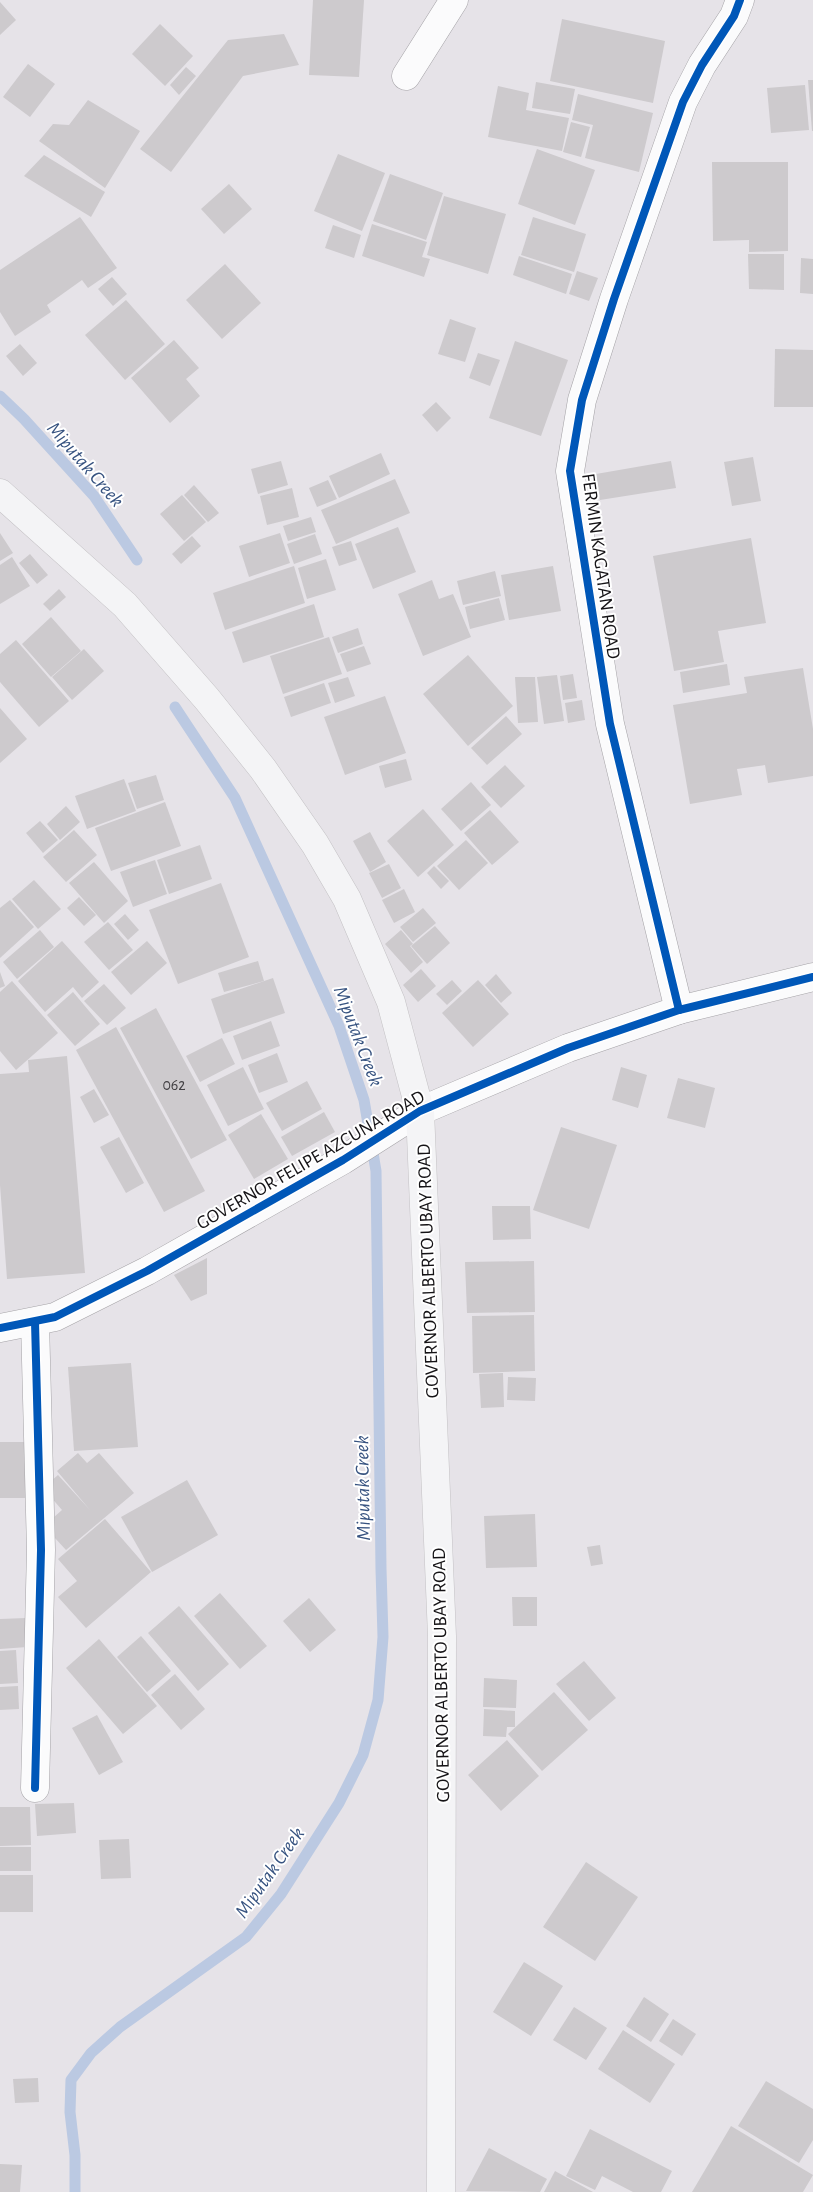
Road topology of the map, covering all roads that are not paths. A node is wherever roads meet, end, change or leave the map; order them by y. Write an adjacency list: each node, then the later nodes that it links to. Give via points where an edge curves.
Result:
1 (454, 0): 3 (street)
2 (740, 0): 6 (street, FERMIN KAGATAN ROAD, via 734,16 702,65 683,102 582,400 570,471 610,724)
3 (406, 76)
4 (0, 493): 7 (main road, GOVERNOR ALBERTO UBAY ROAD, via 125,605 207,699 263,769 310,836 347,899 391,1002)
5 (813, 977): 6 (street, GOVERNOR FELIPE AZCUNA ROAD)
6 (679, 1010): 7 (street, GOVERNOR FELIPE AZCUNA ROAD, via 568,1048)
7 (420, 1112): 8 (street, GOVERNOR FELIPE AZCUNA ROAD, via 343,1160 147,1271 56,1317); 11 (main road, GOVERNOR ALBERTO UBAY ROAD, via 442,1636)
8 (35, 1322): 9 (street, GOVERNOR FELIPE AZCUNA ROAD); 10 (street, via 41,1550)
9 (0, 1328)
10 (36, 1788)
11 (441, 2192)

